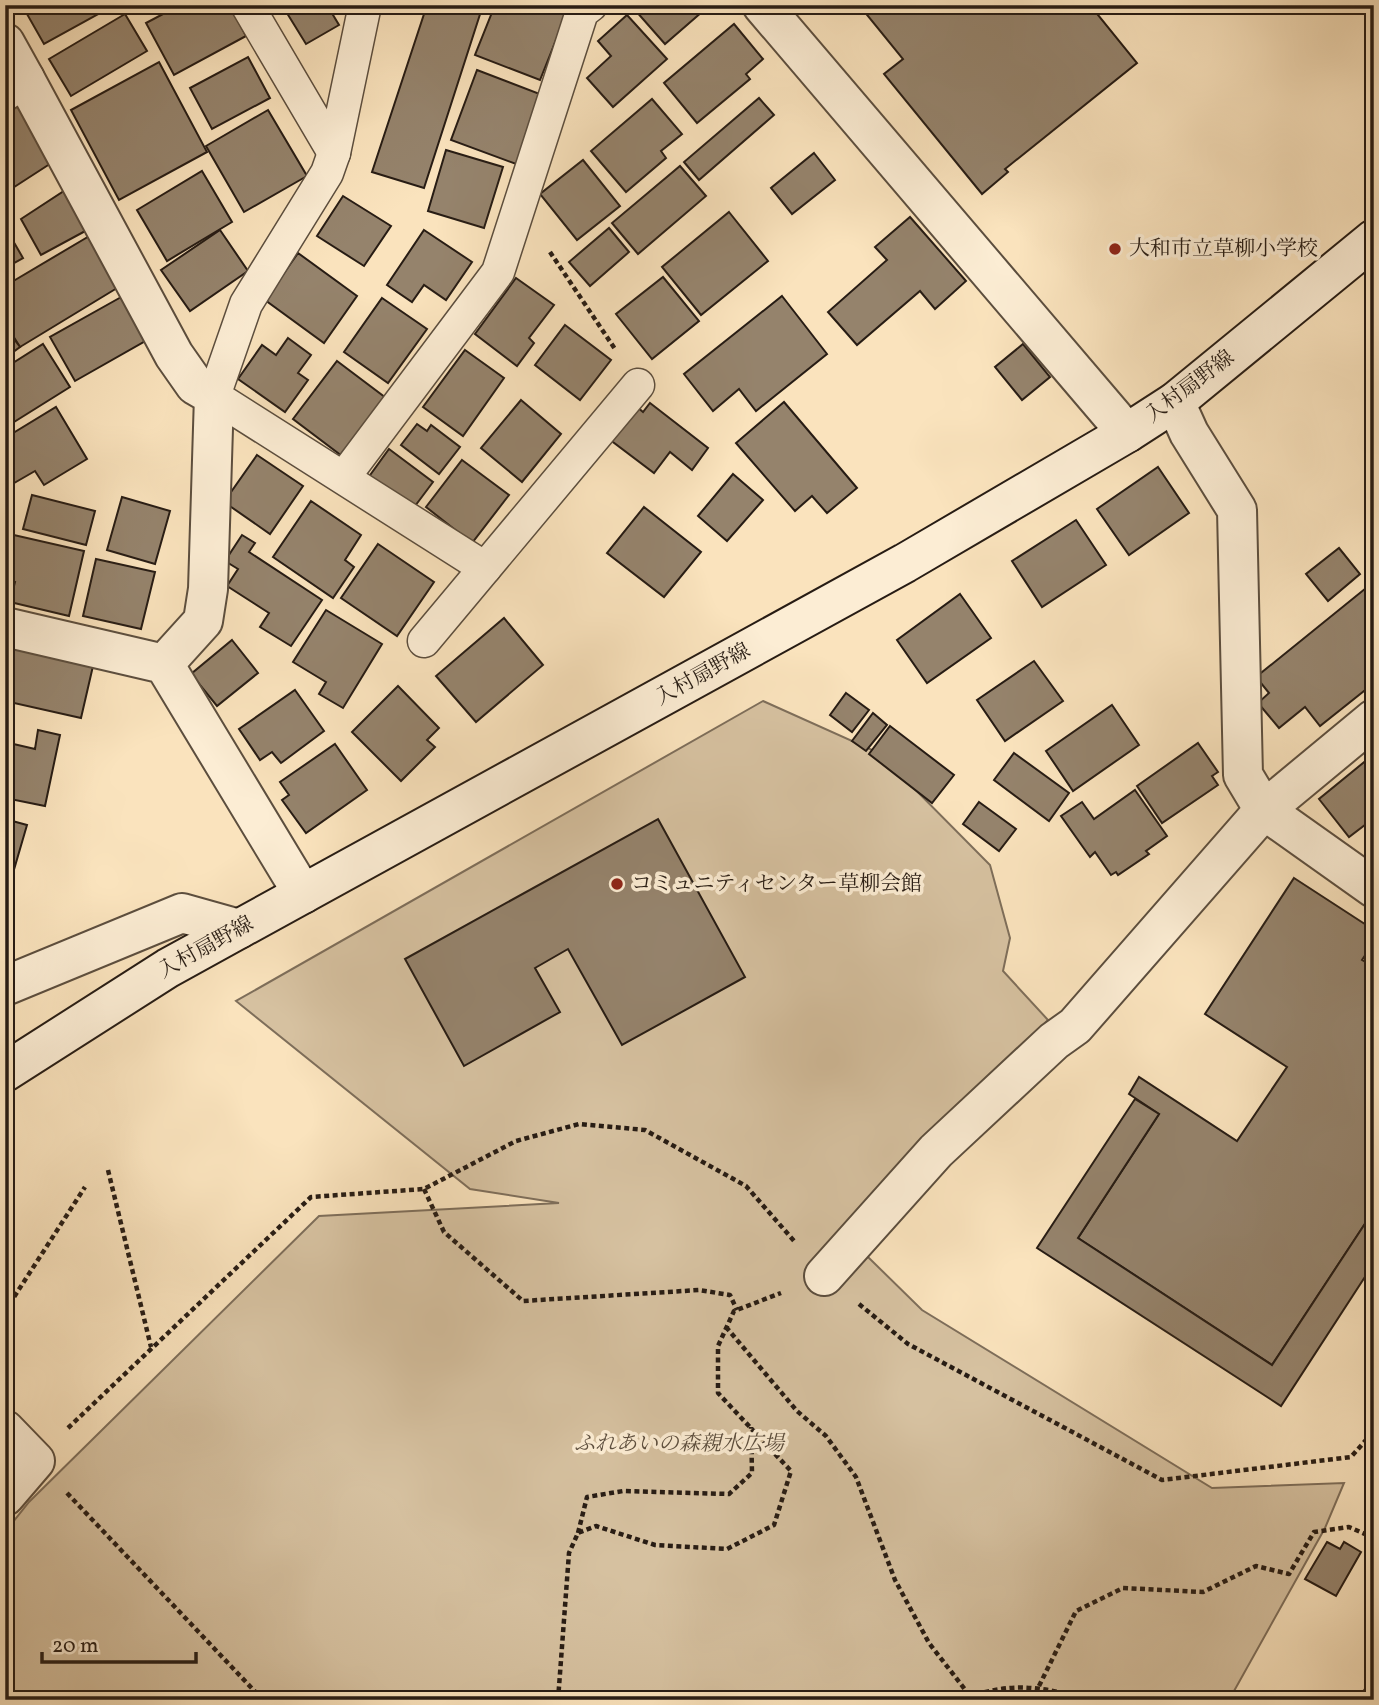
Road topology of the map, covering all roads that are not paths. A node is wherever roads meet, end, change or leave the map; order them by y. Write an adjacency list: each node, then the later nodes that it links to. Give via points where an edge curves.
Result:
1 (247, 5): 7 (lane)
2 (365, 5): 7 (lane)
3 (591, 5): 13 (lane, via 582,12 498,272)
4 (762, 5): 12 (street)
5 (5, 43): 6 (street)
6 (15, 85): 10 (street, via 174,355 195,385)
7 (334, 153): 10 (lane, via 327,173 246,304)
8 (1374, 239): 11 (street, 入村扇野線)
9 (638, 386): 14 (lane)
10 (214, 396): 13 (lane); 17 (street, via 203,621)
11 (1175, 402): 12 (street, 入村扇野線); 19 (street, via 1237,510 1243,775)
12 (1126, 433): 21 (street, 入村扇野線, via 880,577)
13 (344, 477): 14 (lane)
14 (485, 568): 16 (lane)
15 (5, 627): 17 (street)
16 (424, 641)
17 (164, 664): 21 (street)
18 (1374, 719): 19 (street)
19 (1264, 810): 20 (street); 25 (street, via 1075,1026 936,1151)
20 (1374, 888)
21 (303, 894): 22 (street, 入村扇野線)
22 (239, 929): 23 (street, via 182,913); 24 (street, 入村扇野線, via 168,968)
23 (5, 986)
24 (5, 1072)
25 (824, 1276)
26 (5, 1430): 27 (street, via 35,1461)
27 (5, 1496)

